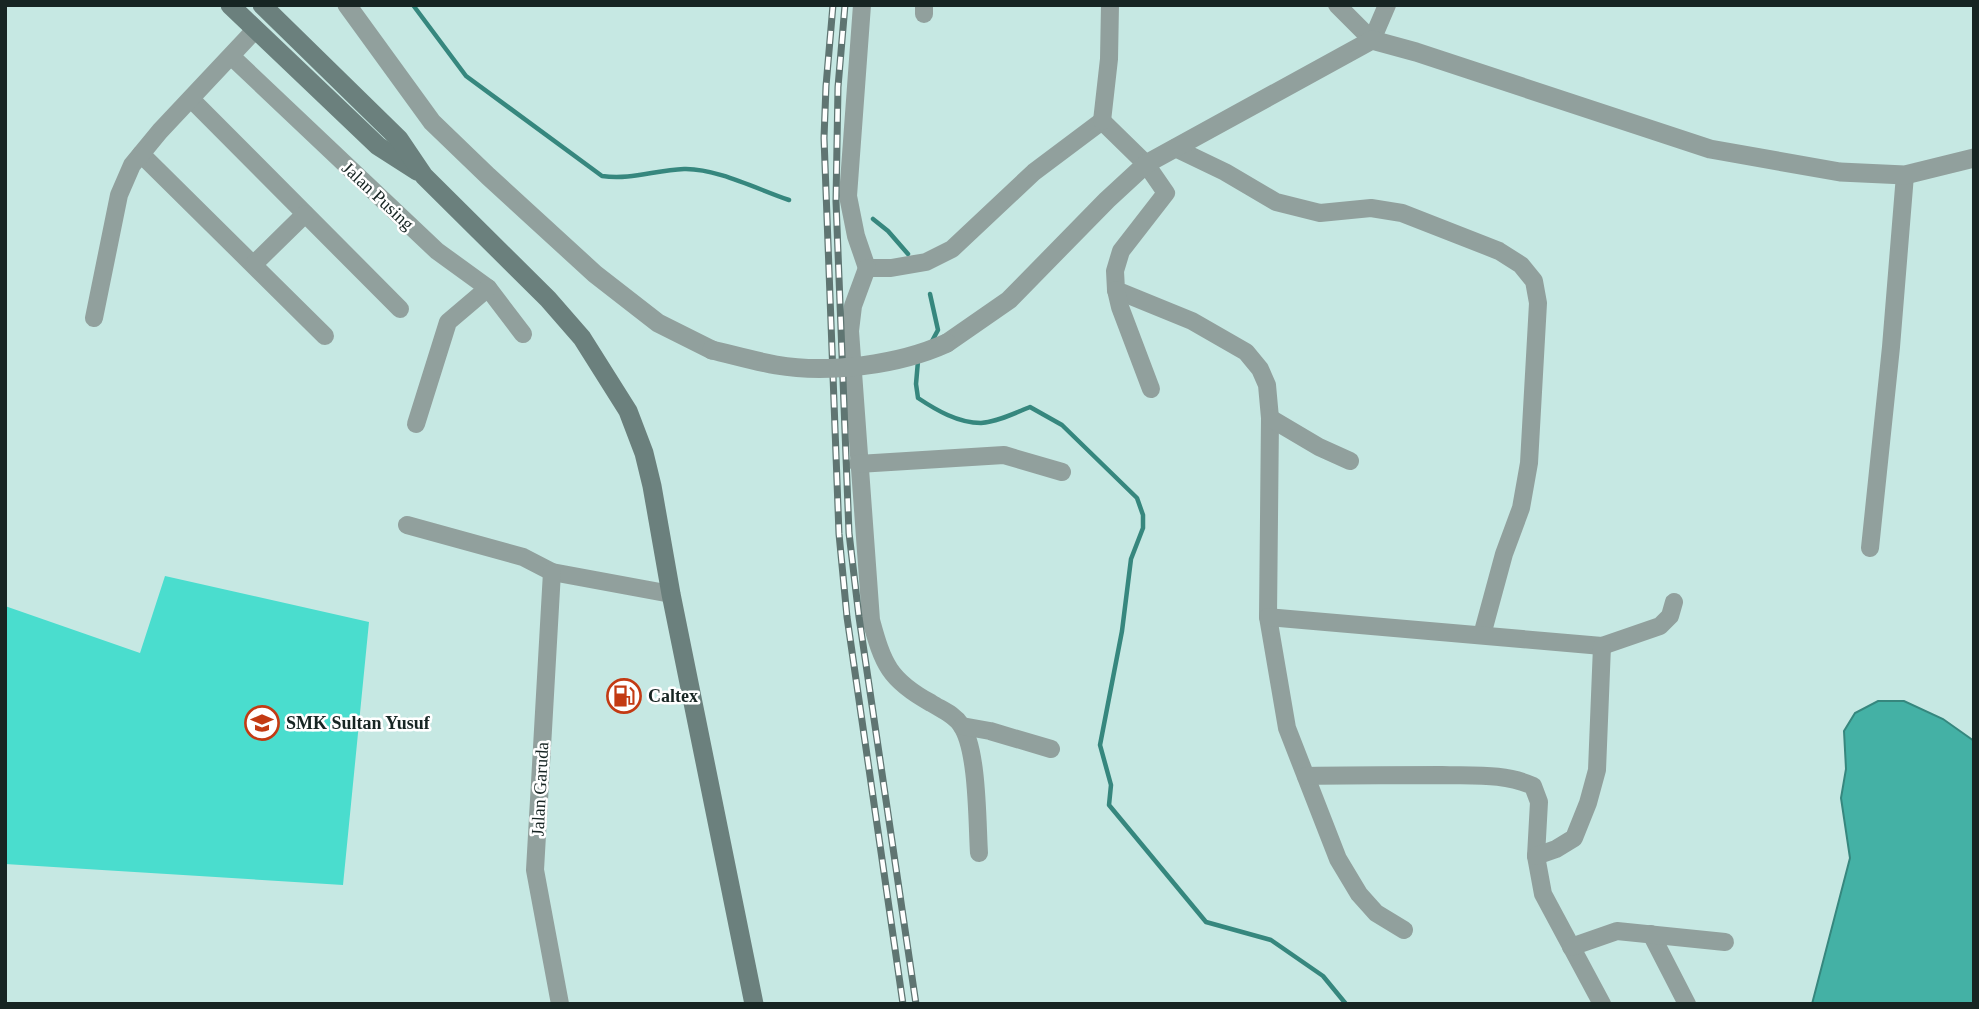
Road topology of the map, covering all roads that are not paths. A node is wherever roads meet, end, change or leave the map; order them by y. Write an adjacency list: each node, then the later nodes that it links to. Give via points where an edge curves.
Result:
1 (230, 5): 8 (main road)
2 (347, 5): 16 (street, bridge, via 432,122 595,274 658,323 712,350 778,365 836,368 888,362 947,343 1009,300)
3 (862, 5): 21 (street, via 848,196)
4 (1110, 5): 12 (street)
5 (1337, 5): 9 (street)
6 (1387, 5): 9 (street)
7 (269, 8): 8 (street); 18 (main road, via 399,139)
8 (255, 30): 10 (street); 18 (main road, via 378,146)
9 (1372, 40): 13 (street); 17 (street, via 1710,149 1840,172)
10 (232, 57): 11 (street); 22 (street, Jalan Pusing, via 436,251)
11 (191, 99): 14 (street); 19 (street)
12 (1102, 121): 16 (street); 21 (street, via 1034,172 952,249 926,262)
13 (1175, 148): 16 (street); 40 (street, via 1276,202 1320,212 1371,208 1402,212 1499,251 1521,265 1534,281 1538,303 1529,463 1521,509)
14 (141, 154): 20 (street); 25 (street, via 119,195)
15 (1974, 158): 17 (street)
16 (1146, 164): 23 (street, via 1166,193 1121,251)
17 (1905, 175): 35 (street)
18 (424, 176): 37 (main road, via 548,299 582,338 618,393 644,453)
19 (305, 214): 20 (street); 24 (street)
20 (254, 264): 27 (street)
21 (867, 268): 32 (street, via 853,306 850,331)
22 (488, 288): 26 (street, Jalan Pusing); 30 (street, via 448,322)
23 (1116, 290): 28 (street); 29 (street, via 1192,321 1247,352 1267,384)
24 (400, 309)
25 (94, 318)
26 (523, 334)
27 (325, 336)
28 (1151, 389)
29 (1270, 418): 31 (street); 39 (street)
30 (416, 424)
31 (1350, 461)
32 (858, 464): 33 (street, via 1004,455); 42 (street, via 871,620 880,654 894,678)
33 (1062, 471)
34 (407, 525): 36 (street, via 523,557)
35 (1870, 548)
36 (552, 572): 37 (street); 51 (street, Jalan Garuda, via 535,870)
37 (671, 594): 52 (main road)
38 (1674, 602): 41 (street, via 1661,626)
39 (1268, 617): 40 (street); 44 (street, via 1287,728)
40 (1482, 635): 41 (street)
41 (1602, 646): 46 (street, via 1597,769 1588,803 1574,838)
42 (962, 726): 43 (street); 45 (street, via 970,745)
43 (1051, 749)
44 (1306, 776): 46 (street, via 1519,779 1534,786 1539,802); 47 (street, via 1338,859 1359,894 1376,913)
45 (979, 853)
46 (1536, 856): 50 (street, via 1543,894)
47 (1404, 930)
48 (1651, 934): 49 (street); 50 (street, via 1618,931); 54 (street)
49 (1726, 942)
50 (1571, 947): 53 (street)
51 (560, 1004)
52 (754, 1004)
53 (1602, 1004)
54 (1687, 1004)

